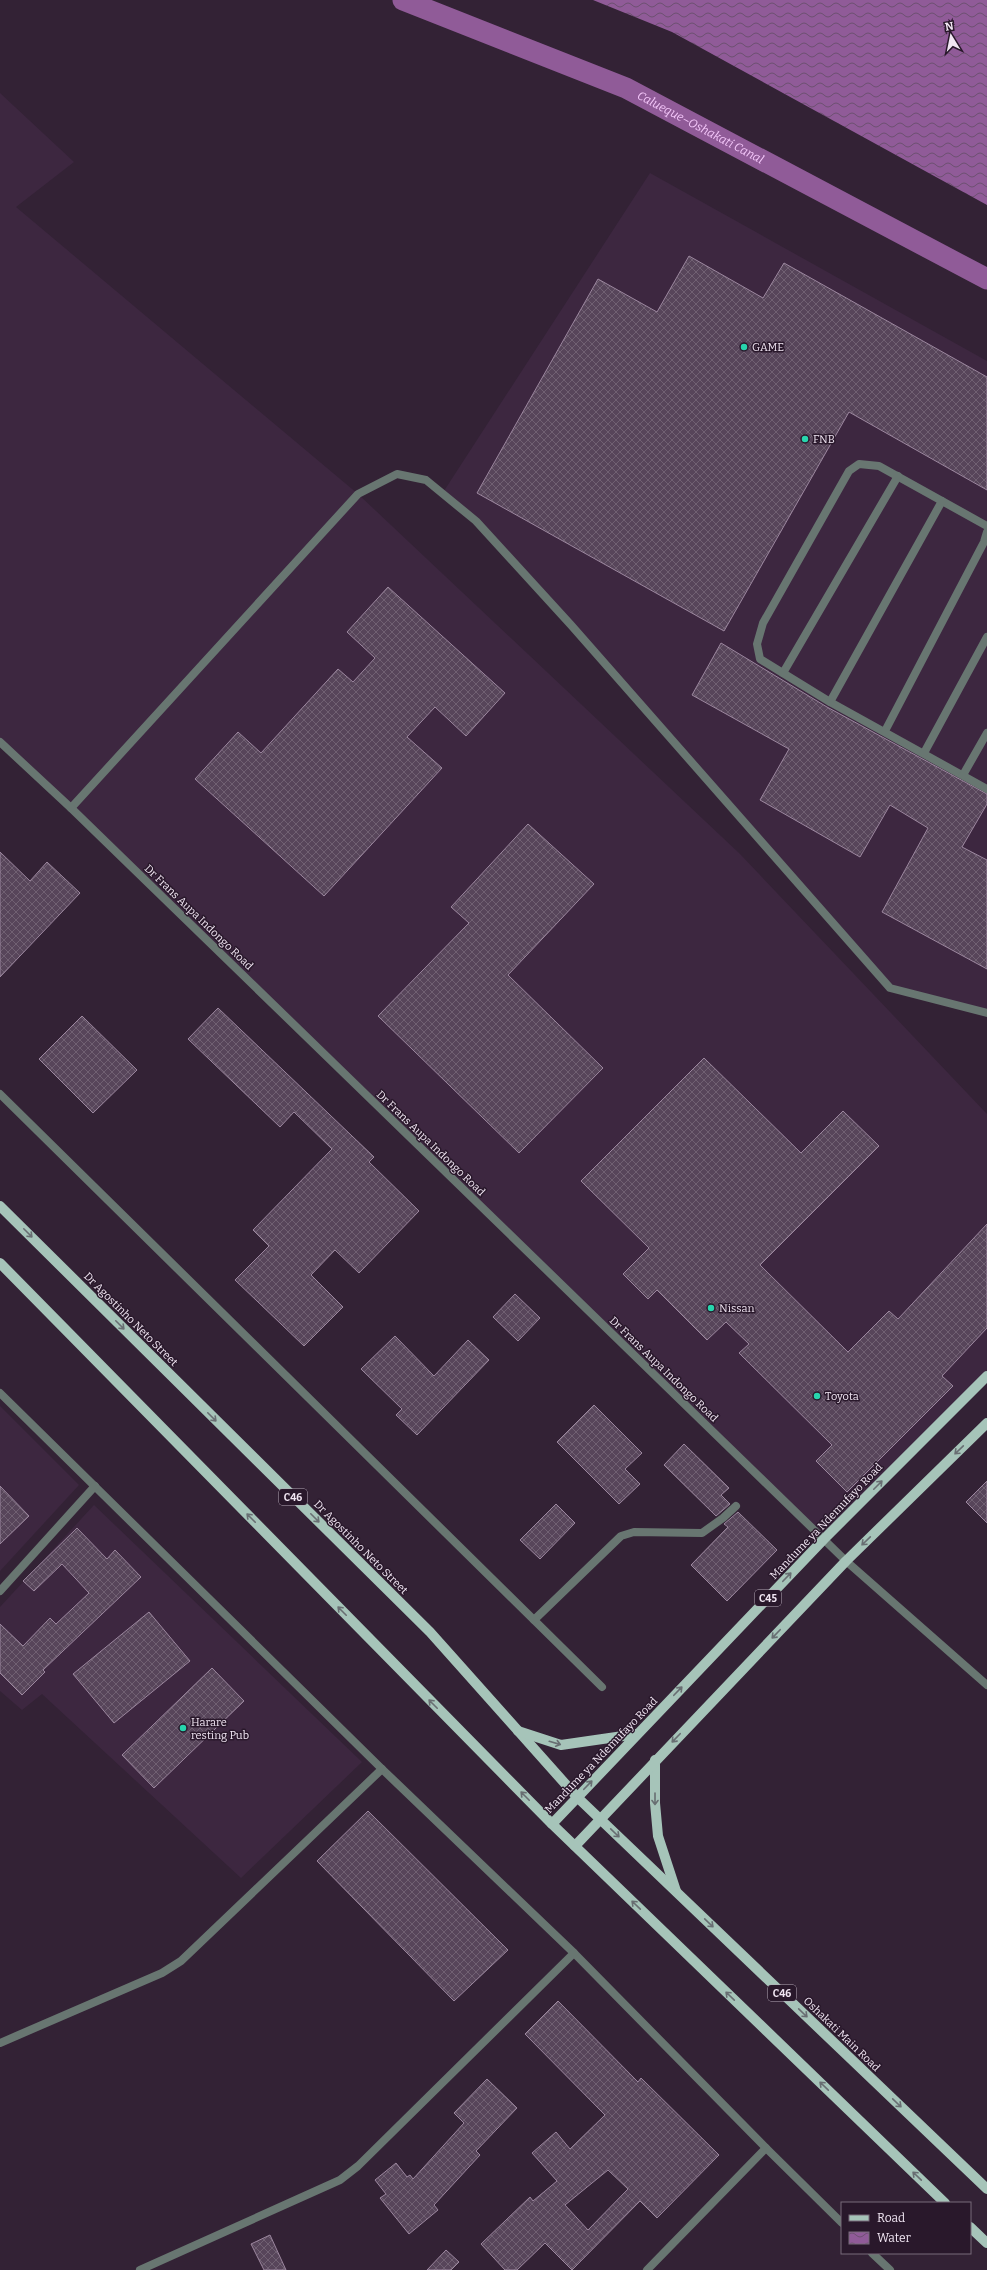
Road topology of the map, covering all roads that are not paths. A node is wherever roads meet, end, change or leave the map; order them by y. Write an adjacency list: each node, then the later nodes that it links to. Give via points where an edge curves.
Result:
1 (898, 476): 2 (street); 6 (street); 6 (street, via 879,466 859,464 849,471 763,623 757,644 760,659)
2 (942, 500): 3 (street); 7 (street)
3 (987, 526)
4 (987, 532): 8 (street)
5 (987, 637): 11 (street)
6 (783, 673): 7 (street)
7 (830, 702): 8 (street)
8 (885, 731): 11 (street)
9 (987, 733): 12 (street)
10 (0, 742): 14 (street, Dr Frans Aupa Indongo Road)
11 (924, 753): 12 (street)
12 (963, 775): 13 (street)
13 (987, 789)
14 (71, 808): 15 (street, via 358,494 396,474 426,480 476,521 890,988); 24 (street, Dr Frans Aupa Indongo Road)
15 (987, 1012)
16 (0, 1094): 27 (street)
17 (0, 1207): 30 (main road, Dr Agostinho Neto Street / C46, one-way to 30, via 430,1632)
18 (0, 1263): 36 (main road, one-way to 18)
19 (987, 1376): 24 (main road, Mandume ya Ndemufayo Road / C45, one-way to 19)
20 (0, 1393): 22 (street)
21 (987, 1423): 25 (main road, C45, one-way to 25)
22 (95, 1486): 26 (street); 33 (street)
23 (736, 1506): 27 (street, via 702,1533 634,1532 621,1536)
24 (824, 1539): 25 (street, Dr Frans Aupa Indongo Road); 31 (main road, Mandume ya Ndemufayo Road / C45, one-way to 24)
25 (846, 1561): 28 (street, Dr Frans Aupa Indongo Road); 32 (main road, C45, one-way to 32)
26 (0, 1591)
27 (534, 1620): 29 (street)
28 (987, 1685)
29 (602, 1686)
30 (518, 1731): 31 (main road, one-way to 31, via 561,1745); 34 (main road, Dr Agostinho Neto Street / C46)
31 (638, 1734): 34 (main road, Mandume ya Ndemufayo Road / C45, one-way to 31)
32 (655, 1760): 35 (main road, C45); 38 (main road, one-way to 38, via 658,1836)
33 (382, 1769): 39 (street); 40 (street, via 181,1961 162,1973)
34 (577, 1797): 35 (main road, Oshakati Main Road / C46); 36 (main road, Mandume ya Ndemufayo Road / C45)
35 (599, 1818): 37 (main road, C45); 38 (main road, Oshakati Main Road / C46, one-way to 38)
36 (552, 1824): 37 (main road)
37 (575, 1846): 43 (main road, one-way to 37)
38 (676, 1892): 42 (main road, Oshakati Main Road / C46, one-way to 42)
39 (574, 1953): 41 (street); 48 (street, via 358,2166 340,2180)
40 (1, 2041)
41 (766, 2148): 44 (street); 49 (street)
42 (987, 2189)
43 (944, 2202)
44 (841, 2222)
45 (971, 2228): 46 (main road)
46 (987, 2243)
47 (873, 2254): 50 (street)
48 (140, 2270)
49 (647, 2270)
50 (890, 2270)

